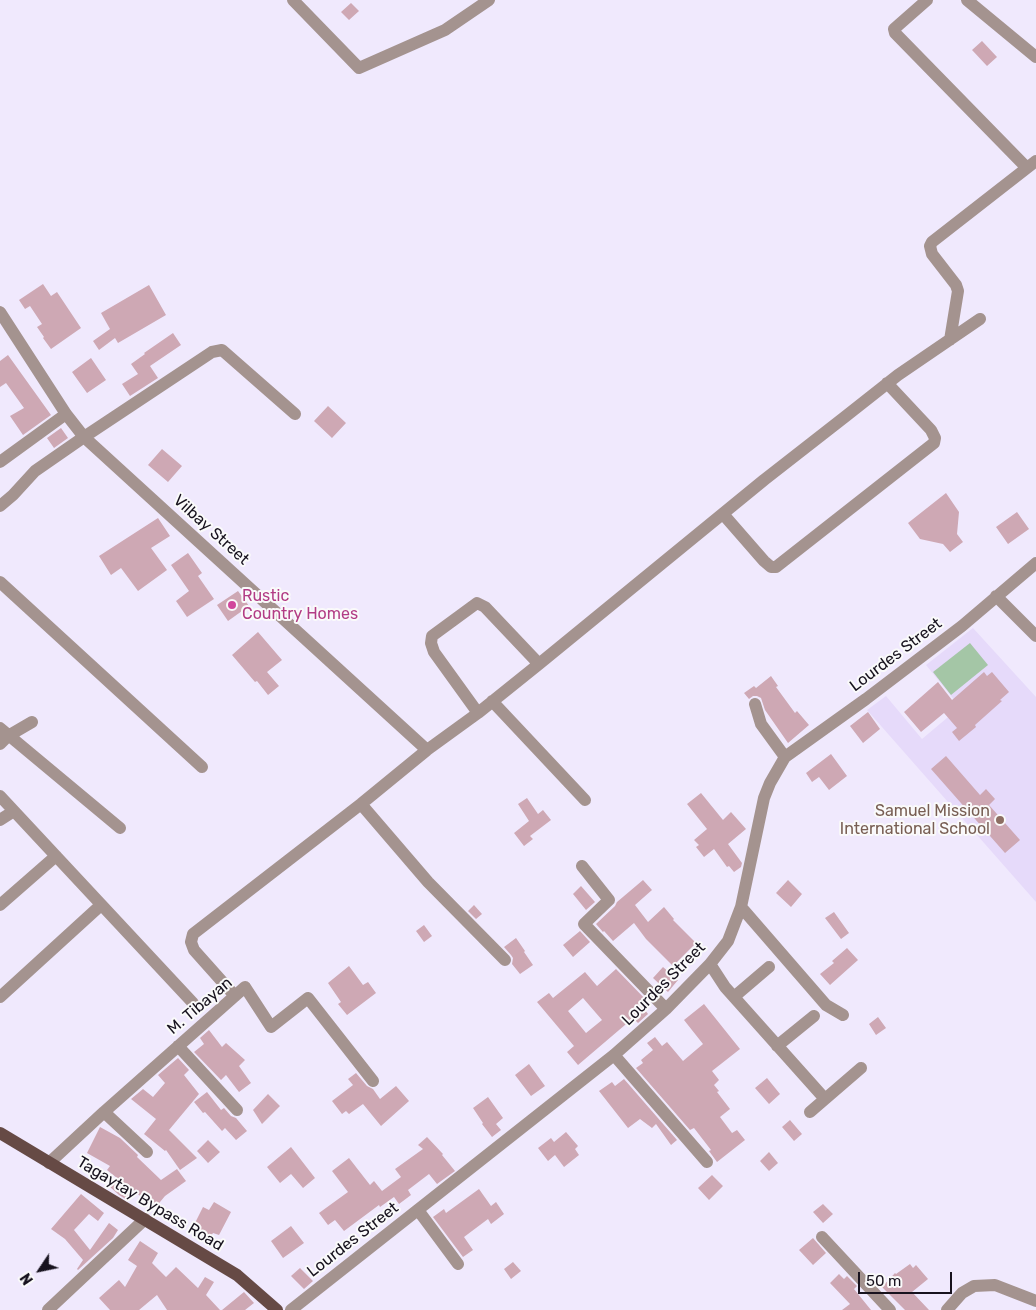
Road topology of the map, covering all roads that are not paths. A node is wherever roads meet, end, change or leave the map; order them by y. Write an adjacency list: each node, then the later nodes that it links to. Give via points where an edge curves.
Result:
1 (293, 0): 2 (street, via 358,68 445,30)
2 (489, 0)
3 (927, 0): 6 (street, via 894,29 895,33)
4 (967, 0): 5 (street)
5 (1034, 53)
6 (1032, 165): 9 (street, via 930,246 932,254 958,291)
7 (0, 312): 11 (street, Vilbay Street)
8 (980, 319): 9 (street)
9 (950, 340): 10 (street)
10 (887, 383): 16 (street); 16 (street, via 931,430 934,443 927,449 776,567 764,561)
11 (66, 414): 13 (street, Vilbay Street); 14 (street)
12 (295, 414): 13 (street, via 222,350 212,352)
13 (84, 437): 15 (street, via 35,471); 27 (street, Vilbay Street)
14 (0, 462)
15 (0, 506)
16 (723, 514): 21 (street)
17 (1036, 563): 19 (street, Lourdes Street)
18 (0, 582): 29 (street)
19 (996, 596): 20 (street); 28 (street, Lourdes Street, via 906,669)
20 (1036, 636)
21 (539, 664): 22 (street); 24 (street, via 485,607 477,603 432,636 434,652)
22 (492, 701): 24 (street); 31 (street)
23 (754, 704): 28 (street, via 761,724)
24 (478, 713): 27 (street)
25 (32, 722): 26 (street)
26 (3, 736): 35 (street)
27 (427, 750): 32 (street)
28 (785, 757): 40 (street, Lourdes Street, via 764,798)
29 (202, 768)
30 (0, 796): 33 (street)
31 (585, 800)
32 (361, 804): 41 (street, via 428,882); 44 (street, via 193,934 194,950)
33 (14, 810): 34 (street); 36 (street)
34 (0, 820)
35 (120, 828)
36 (56, 856): 38 (street); 39 (street)
37 (582, 866): 48 (street, via 610,900 584,924)
38 (0, 905)
39 (101, 905): 46 (street); 47 (street)
40 (741, 907): 42 (street, Lourdes Street, via 728,941); 49 (street, via 826,1005)
41 (505, 960)
42 (710, 964): 45 (street); 48 (street, Lourdes Street)
43 (769, 967): 45 (street)
44 (235, 996): 51 (street, M. Tibayan); 55 (street, M. Tibayan, via 246,987 271,1027 308,998)
45 (735, 996): 52 (street)
46 (0, 997)
47 (193, 1003)
48 (666, 1009): 53 (street, Lourdes Street)
49 (843, 1015)
50 (814, 1016): 52 (street)
51 (178, 1046): 57 (street); 58 (street, M. Tibayan)
52 (778, 1046): 56 (street)
53 (614, 1055): 63 (street); 64 (street, Lourdes Street)
54 (861, 1068): 56 (street)
55 (373, 1081)
56 (825, 1099): 59 (street)
57 (237, 1110)
58 (104, 1112): 61 (street); 62 (street, M. Tibayan)
59 (810, 1112)
60 (0, 1134): 62 (main road, Tagaytay Bypass Road)
61 (148, 1152)
62 (49, 1162): 65 (main road, Tagaytay Bypass Road)
63 (707, 1162)
64 (418, 1210): 67 (street); 71 (street, Lourdes Street)
65 (146, 1219): 69 (street); 70 (main road, Tagaytay Bypass Road, via 237,1275)
66 (822, 1237): 72 (street)
67 (458, 1264)
68 (1036, 1301): 73 (street, via 995,1285 974,1286)
69 (48, 1310)
70 (277, 1310)
71 (290, 1310)
72 (890, 1310)
73 (947, 1310)

